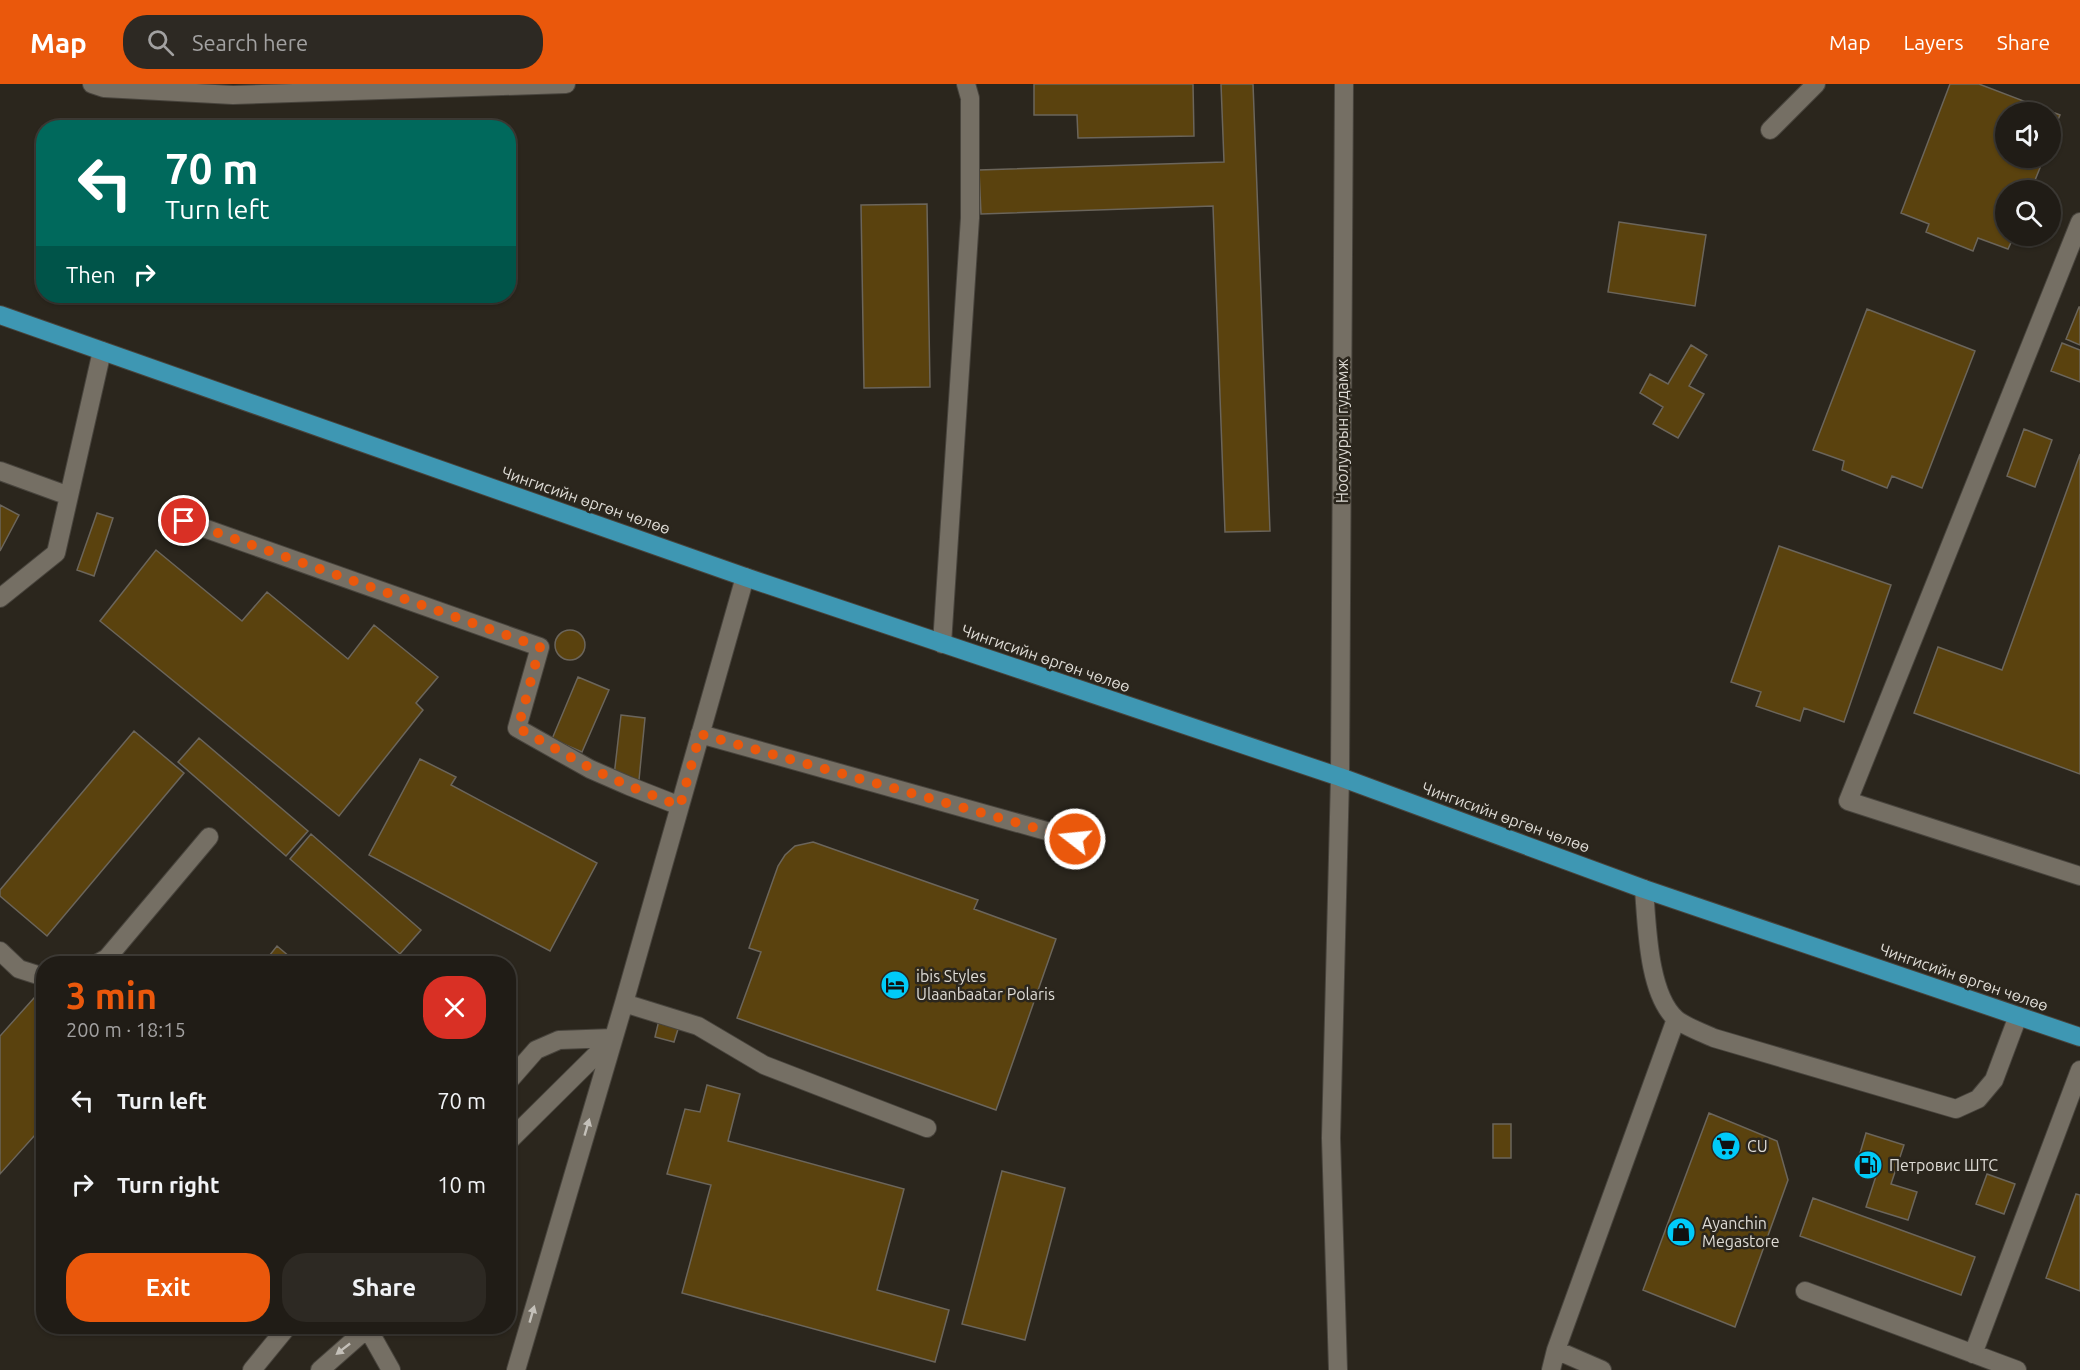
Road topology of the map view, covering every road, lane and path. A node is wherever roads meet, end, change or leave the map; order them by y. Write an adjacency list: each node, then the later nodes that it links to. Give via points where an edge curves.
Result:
1 (92, 84): 2 (street, via 104,88 233,95)
2 (566, 84)
3 (966, 84): 15 (street, via 970,98 970,218)
4 (1344, 84): 17 (street, Ноолуурын гудамж)
5 (1816, 84): 6 (street)
6 (1770, 130)
7 (2080, 222): 21 (street, via 1848,801)
8 (0, 315): 9 (highway, Чингисийн өргөн чөлөө)
9 (102, 351): 11 (street); 13 (highway, Чингисийн өргөн чөлөө)
10 (0, 471): 11 (street)
11 (69, 496): 14 (street, via 56,553)
12 (184, 521): 18 (street, via 540,647 518,728 590,768)
13 (745, 577): 15 (highway, Чингисийн өргөн чөлөө); 16 (street)
14 (0, 598)
15 (942, 644): 17 (highway, Чингисийн өргөн чөлөө)
16 (700, 734): 18 (street); 20 (street)
17 (1340, 777): 22 (highway, Чингисийн өргөн чөлөө); 45 (street, Ноолуурын гудамж, via 1330,1138)
18 (680, 806): 26 (street)
19 (209, 837): 24 (street)
20 (1075, 839)
21 (2080, 876)
22 (1644, 889): 27 (highway, Чингисийн өргөн чөлөө); 28 (street, via 1651,968)
23 (0, 951): 25 (street, via 19,969)
24 (108, 956)
25 (36, 974)
26 (624, 1003): 30 (street); 33 (street, via 698,1026 764,1065)
27 (2018, 1016): 28 (street, via 1994,1080 1978,1099 1956,1109 1714,1038); 29 (highway, Чингисийн өргөн чөлөө)
28 (1676, 1019): 39 (street)
29 (2080, 1036)
30 (613, 1038): 32 (street, via 559,1040 536,1050); 34 (street); 44 (street, one-way to 30)
31 (2080, 1070): 40 (street)
32 (516, 1073)
33 (927, 1128)
34 (516, 1134)
35 (1805, 1291): 40 (street)
36 (281, 1334): 41 (street)
37 (362, 1334): 42 (street, one-way to 42)
38 (372, 1334): 43 (street)
39 (1556, 1350): 46 (street); 47 (street)
40 (1973, 1354): 48 (street)
41 (252, 1370)
42 (320, 1370)
43 (391, 1370)
44 (516, 1370)
45 (1338, 1370)
46 (1551, 1370)
47 (1602, 1370)
48 (2017, 1370)

